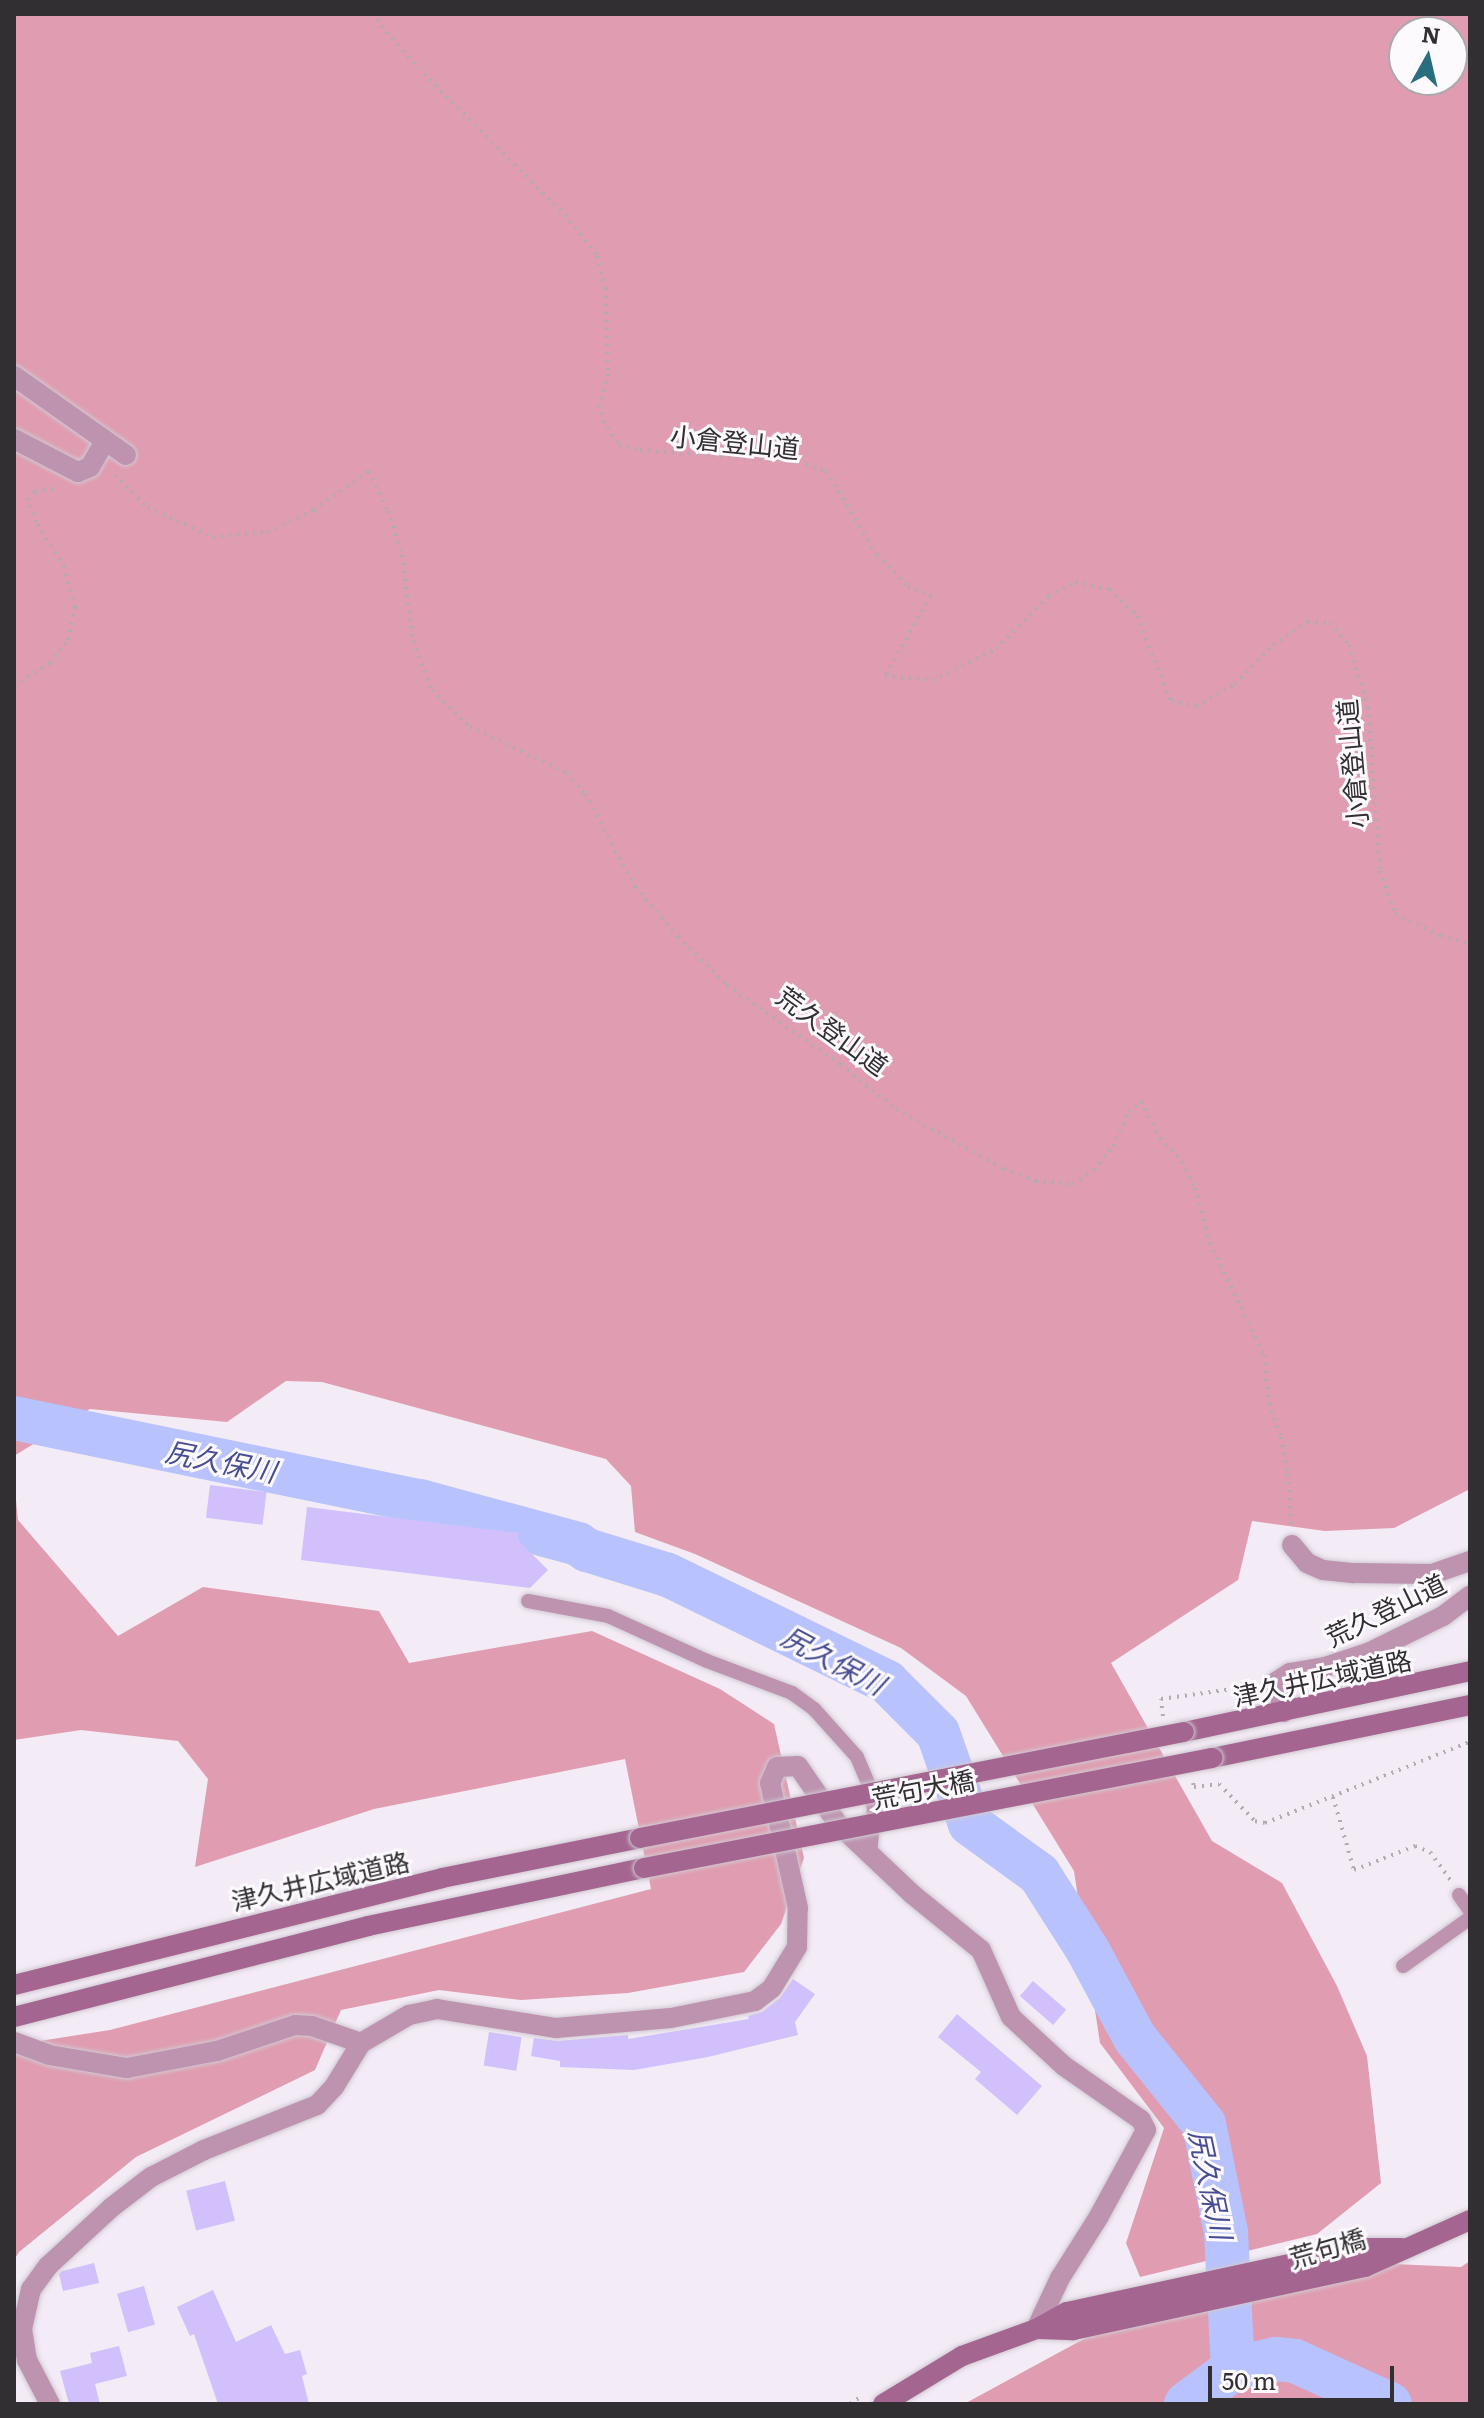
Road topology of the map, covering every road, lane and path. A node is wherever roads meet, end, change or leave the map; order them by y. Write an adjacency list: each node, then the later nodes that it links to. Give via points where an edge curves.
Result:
1 (371, 14): 8 (path, 小倉登山道, via 565,215 597,256 606,288 608,374 599,405 619,445 798,462 826,471 877,555 908,586 931,596 885,676 933,680 996,649 1049,596 1076,582 1110,589 1137,616 1171,701 1196,706 1235,684 1273,645 1308,622 1330,623 1349,645 1368,707 1376,845 1395,914)
2 (14, 376): 5 (street)
3 (14, 439): 5 (street, via 78,472)
4 (126, 455): 5 (street)
5 (104, 457): 9 (path, 荒久登山道, via 148,508 213,537 268,532 314,510 369,471 402,555 413,641 432,690 470,727 567,773 585,794 635,887 727,985 896,1109 1004,1169 1036,1181 1073,1184 1094,1170 1129,1112 1141,1102 1195,1188 1210,1243 1264,1355 1269,1403 1288,1474)
6 (63, 488): 7 (path, via 35,491 28,500 64,567 75,607 68,640 50,663)
7 (14, 686)
8 (1470, 944)
9 (1292, 1545): 10 (street, 荒久登山道, via 1307,1563 1338,1571 1432,1574)
10 (1470, 1561)
11 (1470, 1596): 14 (street, 荒久登山道, via 1443,1616 1370,1652 1290,1673)
12 (528, 1601): 23 (lane, via 608,1616 792,1693 814,1709 857,1757 869,1785 874,1809)
13 (1470, 1671): 17 (main road, 津久井広域道路)
14 (1276, 1682): 15 (path); 17 (street)
15 (1161, 1699)
16 (1470, 1705): 30 (main road, 荒句大橋, bridge, via 368,1926)
17 (1284, 1712): 18 (main road, 津久井広域道路)
18 (1184, 1732): 22 (main road, 荒句大橋, bridge)
19 (1470, 1742): 21 (path)
20 (1219, 1784): 21 (path, via 1255,1821 1265,1823)
21 (1333, 1797): 24 (path, via 1354,1870 1415,1846 1430,1852)
22 (640, 1838): 29 (main road, 津久井広域道路, via 442,1878)
23 (870, 1856): 32 (street, via 838,1824 802,1770 782,1764 770,1783 790,1869 797,1947 772,1988 755,2001 671,2018 556,2028 437,2009 402,2018); 34 (street, via 981,1950 1011,2017 1064,2066 1141,2120 1146,2130)
24 (1445, 1872)
25 (1459, 1895): 26 (lane)
26 (1470, 1911)
27 (1470, 1918): 28 (lane)
28 (1403, 1966)
29 (14, 1985)
30 (14, 2017)
31 (14, 2042): 32 (street, via 49,2055 127,2068 217,2051 295,2025)
32 (361, 2043): 35 (street, via 317,2105 151,2177 48,2266 31,2289 22,2329 27,2360)
33 (1470, 2220): 34 (main road, 荒句橋, via 1365,2267)
34 (1036, 2329): 36 (main road, via 962,2356)
35 (50, 2404)
36 (883, 2404)

